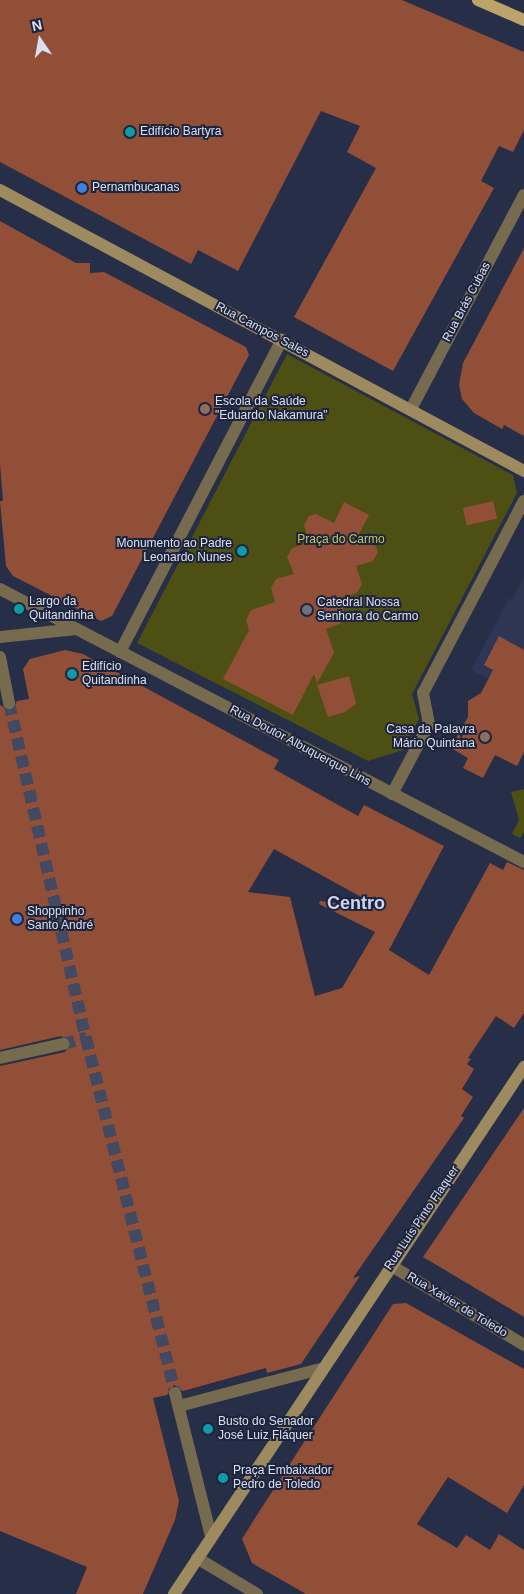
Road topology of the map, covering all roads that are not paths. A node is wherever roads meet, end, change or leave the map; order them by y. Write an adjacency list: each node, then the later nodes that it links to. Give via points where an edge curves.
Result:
1 (478, 0): 2 (main road)
2 (524, 20)
3 (0, 190): 5 (main road, Rua Campos Sales)
4 (523, 199): 6 (street, Rua Brás Cubas)
5 (282, 340): 6 (main road, Rua Campos Sales); 12 (street)
6 (411, 409): 7 (main road, Rua Campos Sales)
7 (524, 471)
8 (524, 501): 15 (street, via 423,692 429,724)
9 (0, 589): 10 (street)
10 (77, 630): 11 (street); 12 (street, Rua Doutor Albuquerque Lins)
11 (0, 637)
12 (120, 652): 15 (street, Rua Doutor Albuquerque Lins)
13 (0, 657): 14 (street)
14 (9, 703)
15 (392, 794): 16 (street, Rua Doutor Albuquerque Lins)
16 (524, 862)
17 (63, 1044): 18 (street)
18 (0, 1058)
19 (524, 1067): 20 (main road, Rua Luís Pinto Flaquer)
20 (390, 1265): 21 (street, Rua Xavier de Toledo); 22 (main road, Rua Luís Pinto Flaquer)
21 (524, 1345)
22 (320, 1370): 24 (street); 25 (main road)
23 (175, 1393): 24 (street)
24 (179, 1406): 25 (street)
25 (211, 1536): 26 (main road)
26 (197, 1558): 27 (main road); 28 (street)
27 (174, 1594)
28 (257, 1594)

